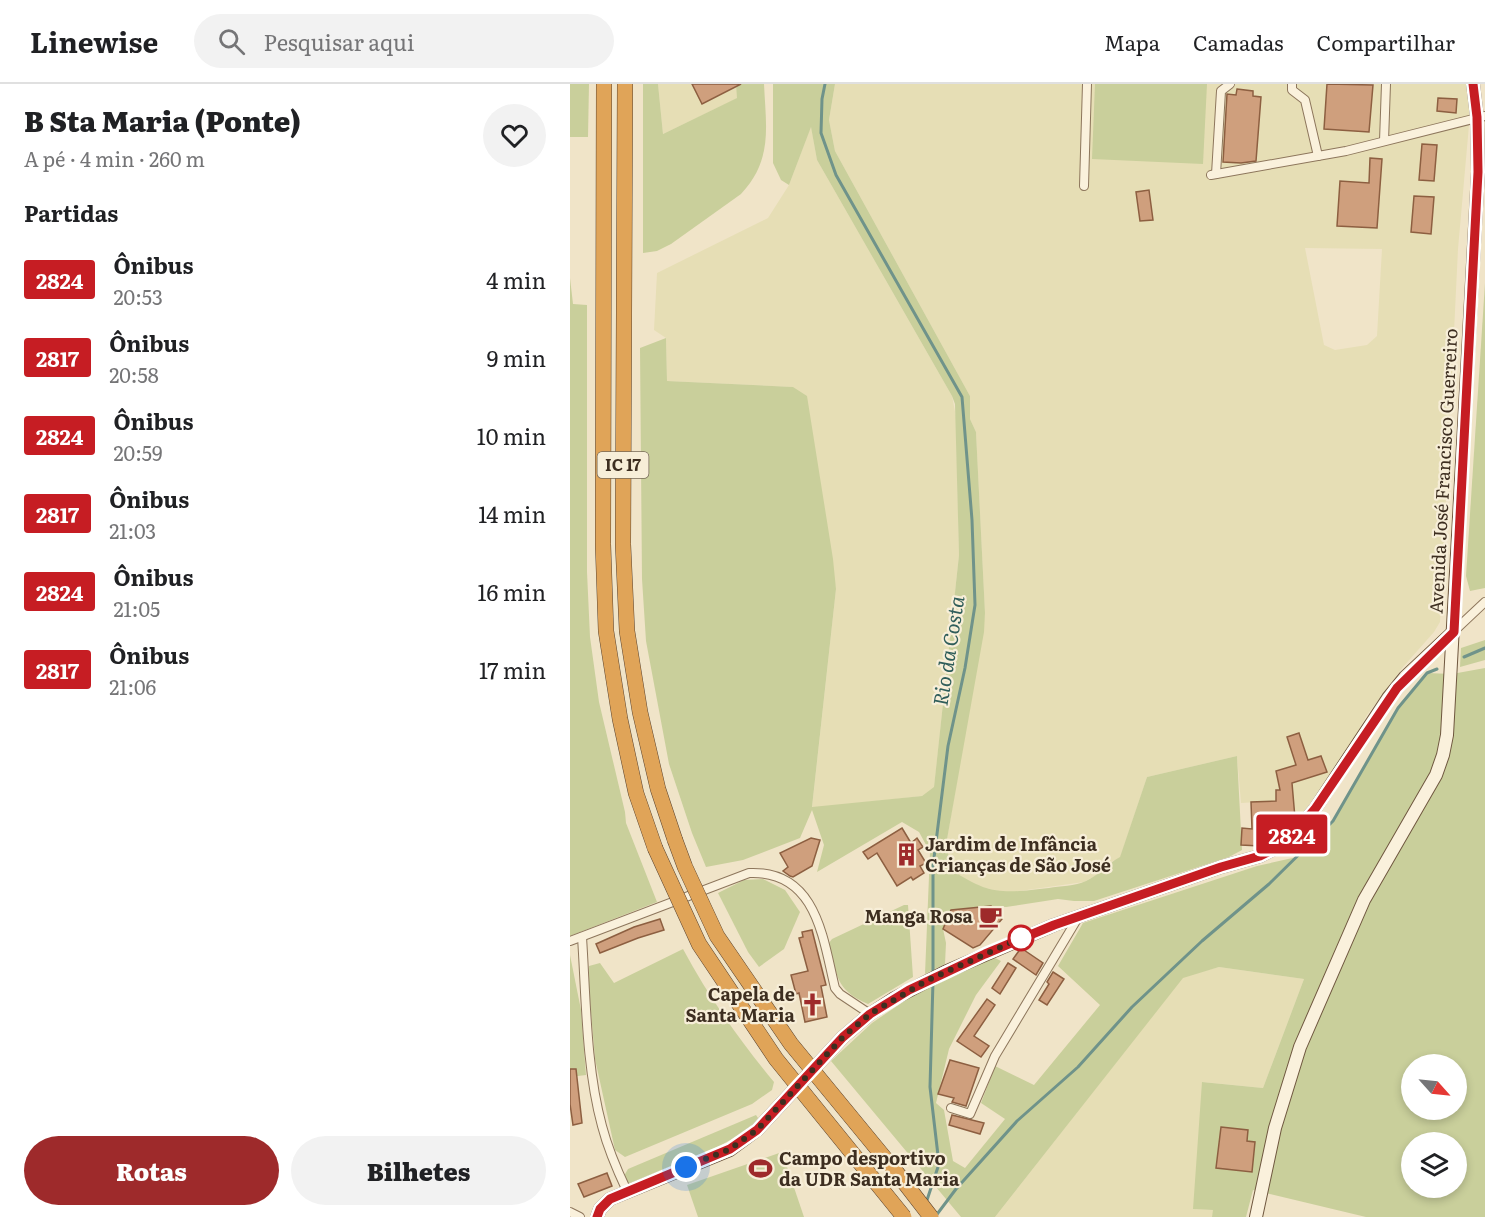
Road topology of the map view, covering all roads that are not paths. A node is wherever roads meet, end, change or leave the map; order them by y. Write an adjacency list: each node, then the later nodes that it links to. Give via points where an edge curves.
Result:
1 (604, 84): 23 (highway, IC 17, bridge, via 606,631 636,793 655,848 699,944 776,1059)
2 (625, 84): 24 (highway, IC 17, bridge, via 623,544 627,631 658,789 685,867 717,936 791,1044)
3 (1087, 84): 11 (street)
4 (1230, 84): 10 (street, via 1221,92 1214,175)
5 (1292, 84): 10 (street, via 1292,90 1305,100)
6 (1386, 84): 9 (street)
7 (1473, 84): 8 (main road, Avenida José Francisco Guerreiro)
8 (1481, 117): 9 (street); 13 (main road, Avenida José Francisco Guerreiro)
9 (1384, 141): 10 (street)
10 (1318, 156)
11 (1084, 186)
12 (1485, 602): 13 (street)
13 (1454, 632): 14 (main road, via 1388,698 1315,809 1274,849); 25 (main road, Avenida José Francisco Guerreiro, via 1443,756 1436,775 1364,900 1300,1047 1275,1128)
14 (1079, 916): 17 (main road, via 945,972); 18 (street, via 995,1056 970,1114)
15 (582, 937): 16 (street); 17 (street, via 749,873 764,872 802,894 821,926 835,988); 19 (street, via 592,1074 602,1125)
16 (570, 941)
17 (870, 1014): 19 (main road, via 746,1139)
18 (951, 1108)
19 (627, 1191): 22 (main road, via 603,1204)
20 (570, 1212): 21 (street)
21 (580, 1217)
22 (597, 1217)
23 (904, 1217)
24 (931, 1217)
25 (1256, 1217)

